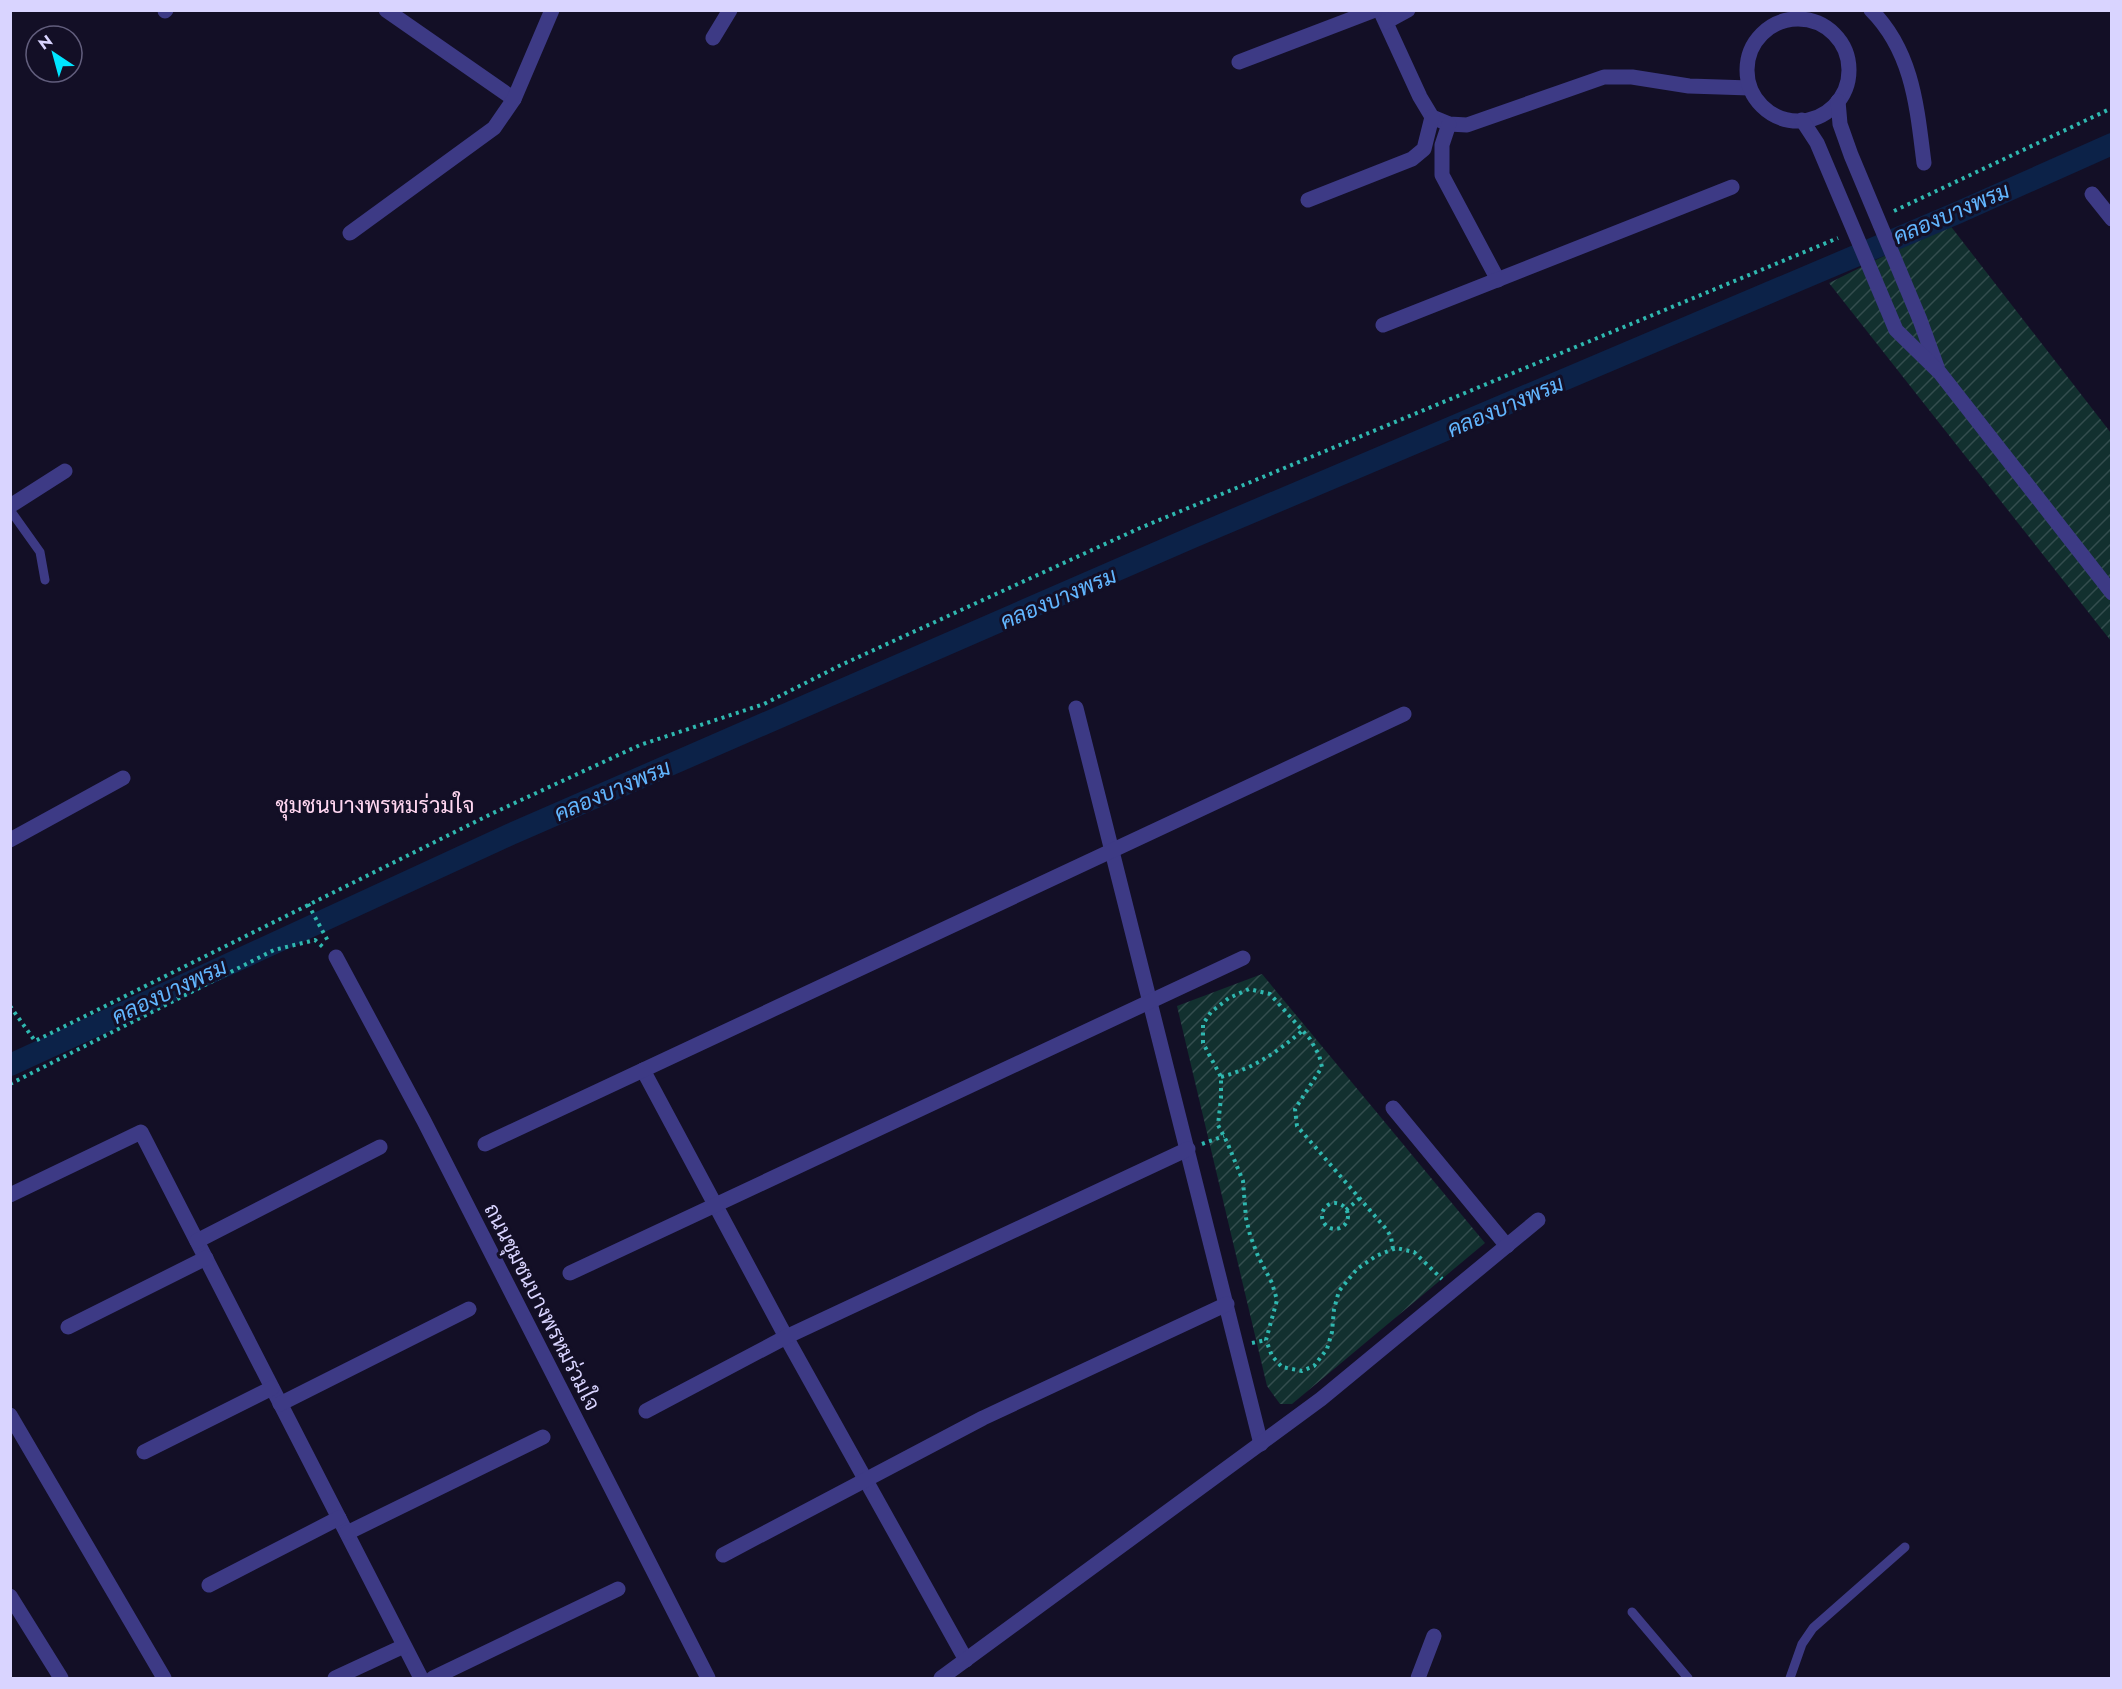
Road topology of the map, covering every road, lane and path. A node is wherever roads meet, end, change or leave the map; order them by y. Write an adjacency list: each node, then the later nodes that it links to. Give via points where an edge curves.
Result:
1 (386, 10): 11 (street)
2 (552, 10): 11 (street)
3 (730, 10): 8 (street)
4 (1375, 10): 9 (street)
5 (1408, 10): 7 (street)
6 (1872, 10): 17 (street, via 1898,46 1916,94)
7 (1383, 16): 14 (street)
8 (713, 38)
9 (1239, 63)
10 (1750, 88): 12 (street, via 1747,64 1760,35 1789,19 1806,19 1823,25 1845,51 1848,77); 15 (street, via 1763,108 1776,117); 16 (street, via 1604,77 1467,124)
11 (514, 99): 23 (street, via 494,128)
12 (1838, 101): 15 (street, via 1826,113); 27 (street, via 1840,124 1851,155)
13 (2112, 108): 21 (path)
14 (1432, 117): 16 (street); 20 (street, via 1424,149 1412,159)
15 (1802, 120): 27 (street, via 1817,143 1896,330)
16 (1449, 124): 25 (street, via 1442,145 1442,175)
17 (1924, 163)
18 (1731, 188): 25 (street)
19 (2092, 194): 22 (street)
20 (1308, 201)
21 (1892, 212)
22 (2112, 219)
23 (350, 233)
24 (1839, 237): 37 (path, via 1140,528 764,704 640,745)
25 (1498, 280): 26 (street)
26 (1383, 325)
27 (1940, 373): 31 (street)
28 (65, 471): 29 (street)
29 (10, 508): 30 (lane, via 40,552)
30 (45, 580)
31 (2112, 593)
32 (1076, 708): 36 (street)
33 (1404, 714): 36 (street)
34 (123, 778): 35 (street)
35 (10, 840)
36 (1112, 850): 42 (street); 45 (street)
37 (308, 904): 38 (path); 43 (path, via 35,1041)
38 (325, 936)
39 (315, 940): 47 (path, via 274,950)
40 (336, 957): 91 (street, ถนนชุมชนบางพรหมร่วมใจ, via 424,1121)
41 (1243, 958): 42 (street)
42 (1150, 1001): 51 (street); 54 (street)
43 (10, 1006)
44 (1302, 1031): 46 (path, via 1273,1055); 46 (path, via 1269,994 1249,989 1228,998 1203,1024 1203,1043); 53 (path, via 1319,1055 1322,1067 1295,1109 1298,1126)
45 (643, 1070): 49 (street); 54 (street)
46 (1221, 1077): 59 (path, via 1218,1125 1242,1181 1250,1234 1272,1283 1276,1300 1266,1340 1282,1367 1302,1371 1314,1365 1327,1349 1339,1291 1357,1269)
47 (10, 1084)
48 (1394, 1108): 58 (street)
49 (485, 1144)
50 (380, 1148): 57 (street)
51 (1188, 1149): 63 (street); 66 (street)
52 (10, 1195): 57 (street, via 141,1132)
53 (1360, 1198): 55 (path); 59 (path, via 1387,1230)
54 (716, 1205): 61 (street); 66 (street)
55 (1346, 1210): 55 (path, via 1346,1222 1340,1228 1332,1228 1323,1221 1324,1209 1331,1204 1340,1204)
56 (1538, 1220): 58 (street)
57 (197, 1241): 60 (street)
58 (1507, 1246): 62 (street)
59 (1393, 1249): 62 (path, via 1414,1252)
60 (206, 1258): 65 (street); 67 (street)
61 (570, 1273)
62 (1453, 1290): 72 (street)
63 (1227, 1304): 72 (street); 74 (street, via 984,1418)
64 (469, 1309): 68 (street)
65 (68, 1327)
66 (786, 1337): 69 (street); 74 (street)
67 (272, 1388): 68 (street); 73 (street)
68 (280, 1404): 75 (street)
69 (646, 1411)
70 (10, 1414): 87 (street)
71 (543, 1437): 76 (street)
72 (1261, 1444): 85 (street)
73 (144, 1452)
74 (866, 1480): 78 (street); 85 (street)
75 (339, 1518): 76 (street); 79 (street)
76 (346, 1533): 84 (street)
77 (1905, 1547): 95 (lane, via 1813,1628 1802,1644)
78 (723, 1555)
79 (209, 1585)
80 (618, 1589): 90 (street)
81 (10, 1596): 86 (street)
82 (1632, 1612): 94 (lane)
83 (1434, 1636): 93 (street)
84 (404, 1646): 88 (street); 89 (street)
85 (966, 1660): 92 (street)
86 (61, 1678)
87 (164, 1678)
88 (335, 1678)
89 (421, 1678)
90 (434, 1678)
91 (708, 1678)
92 (941, 1678)
93 (1418, 1678)
94 (1688, 1678)
95 (1790, 1678)

